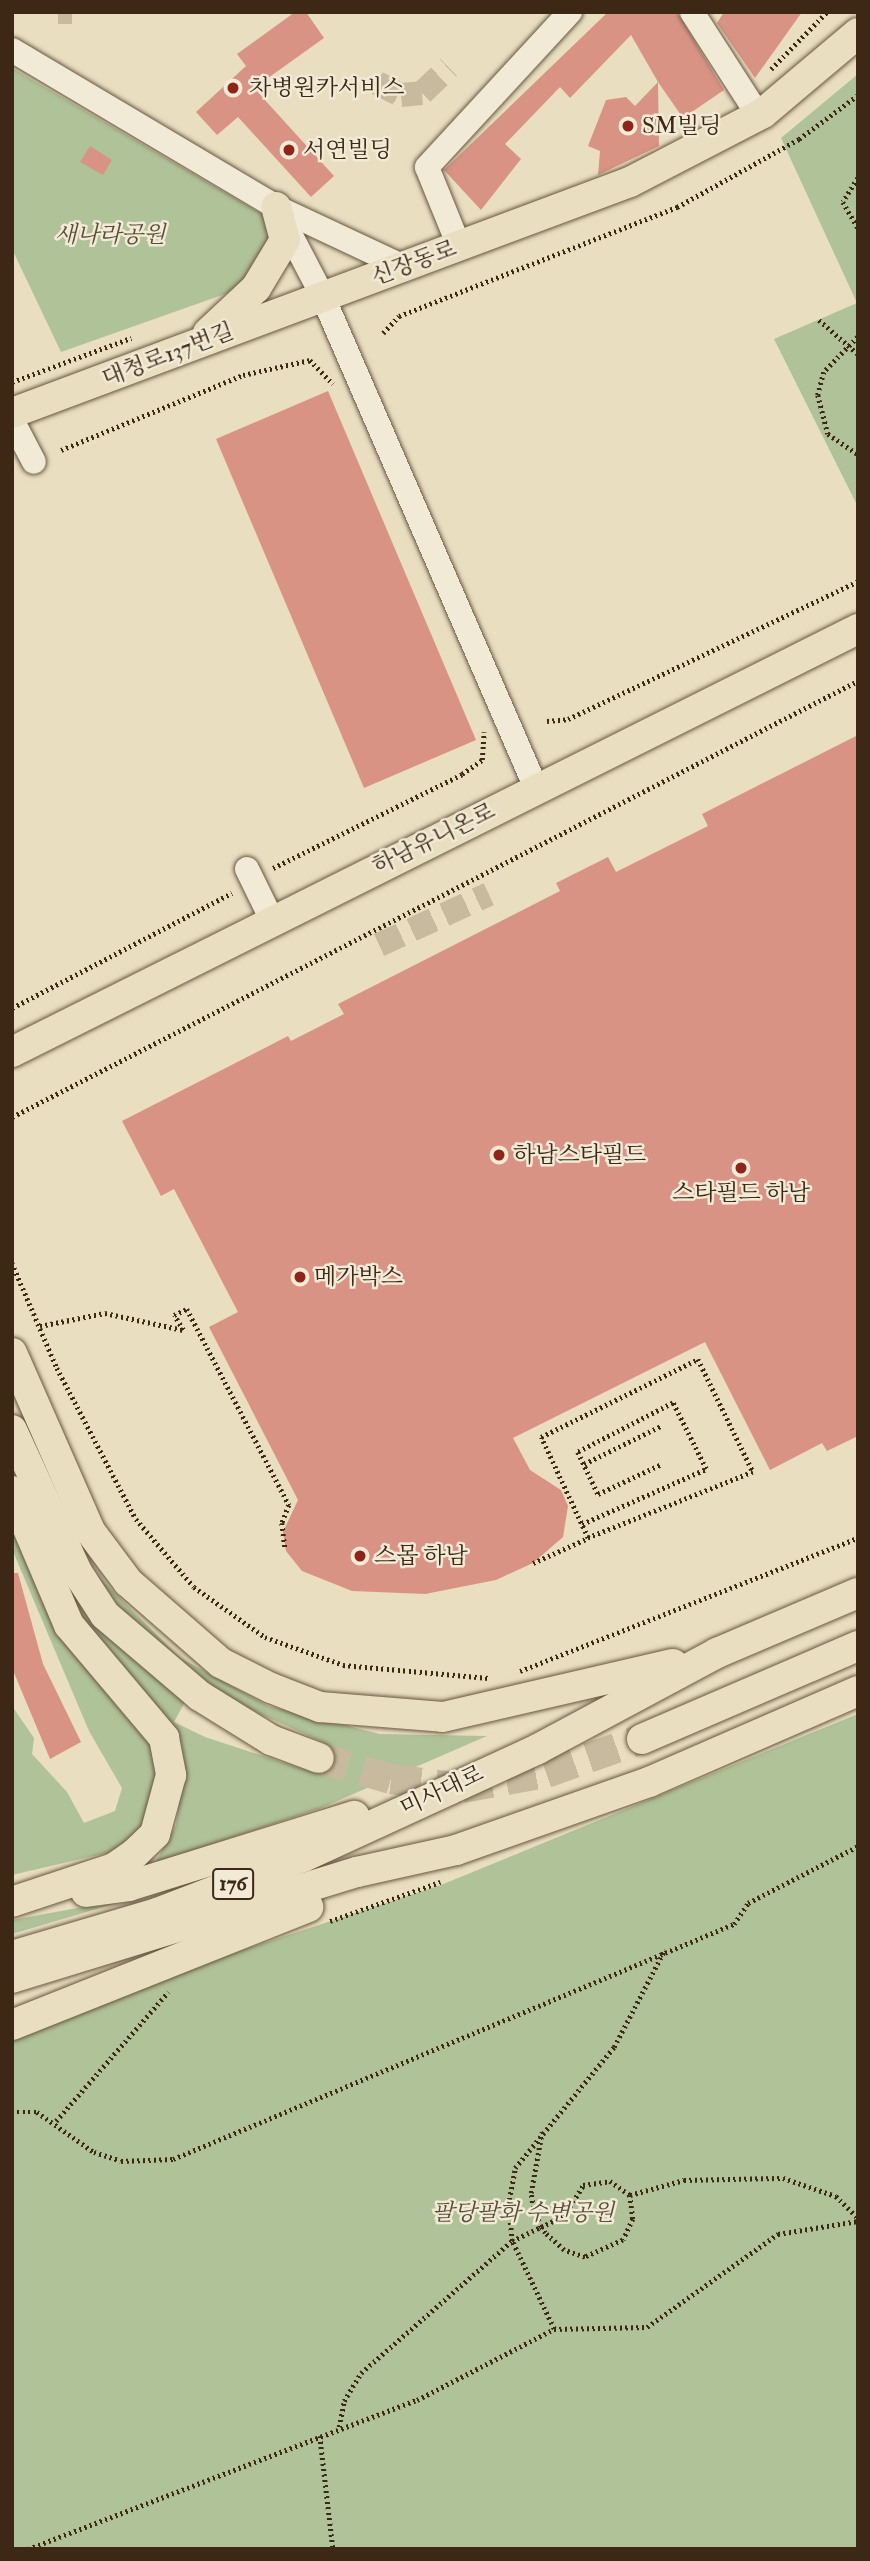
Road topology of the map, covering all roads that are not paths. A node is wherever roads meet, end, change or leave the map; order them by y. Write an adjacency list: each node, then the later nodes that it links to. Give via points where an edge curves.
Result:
1 (570, 12): 7 (street, via 428,167)
2 (692, 12): 5 (street)
3 (858, 33): 5 (main road, 신장동로, via 822,69)
4 (12, 50): 6 (street)
5 (758, 115): 7 (main road, 신장동로, via 630,182)
6 (276, 207): 8 (street); 9 (street); 10 (main road, via 285,240 256,288)
7 (459, 246): 8 (main road, 신장동로)
8 (404, 267): 9 (main road, 신장동로)
9 (323, 297): 10 (main road, 대청로137번길); 15 (street)
10 (196, 344): 11 (main road, 대청로137번길)
11 (12, 413)
12 (12, 420): 13 (street)
13 (34, 462)
14 (858, 629): 15 (main road, 하남유니온로)
15 (536, 788): 17 (main road, 하남유니온로)
16 (247, 869): 17 (street)
17 (272, 920): 18 (main road, 하남유니온로)
18 (12, 1052)
19 (12, 1353): 24 (main road, via 90,1531 128,1583 221,1663 271,1688 320,1707 443,1717)
20 (12, 1430): 27 (main road, via 77,1572 106,1615 200,1696 271,1741)
21 (12, 1491): 30 (main road, via 69,1625 164,1738 171,1775 155,1834 114,1868)
22 (858, 1593): 24 (main road, 미사대로 / 176)
23 (858, 1646): 26 (main road)
24 (717, 1653): 28 (main road, 미사대로 / 176, via 538,1749)
25 (858, 1691): 29 (main road, 176, via 649,1782)
26 (642, 1739)
27 (319, 1758)
28 (445, 1788): 32 (main road, via 130,1885); 33 (main road, 미사대로 / 176, via 303,1857 157,1913)
29 (456, 1850): 34 (main road, 176, via 357,1872); 35 (main road)
30 (70, 1881): 31 (street); 32 (main road)
31 (12, 1885)
32 (12, 1903)
33 (12, 1956)
34 (12, 1978)
35 (12, 2025)

